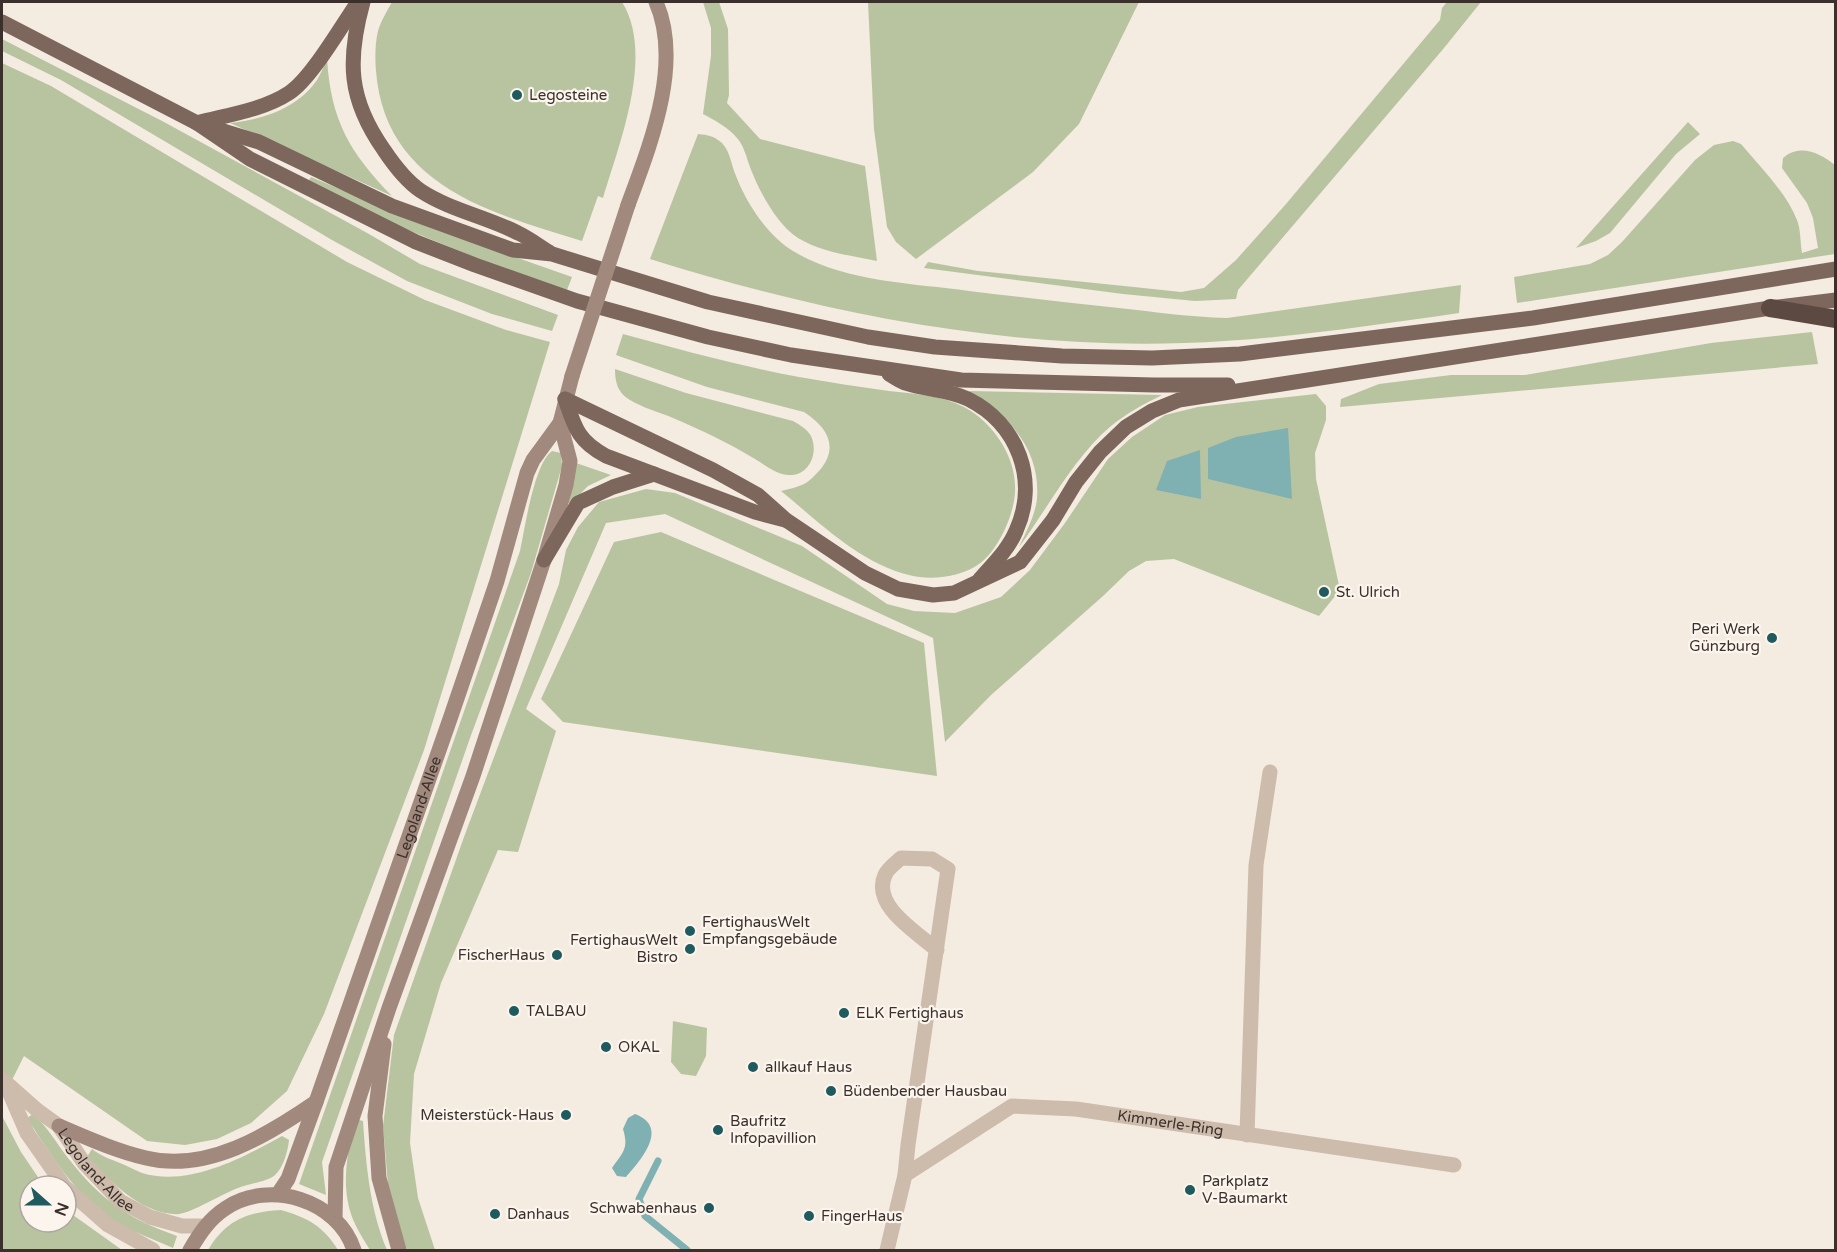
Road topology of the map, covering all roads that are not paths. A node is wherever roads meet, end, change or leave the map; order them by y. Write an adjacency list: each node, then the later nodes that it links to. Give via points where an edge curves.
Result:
1 (358, 2): 5 (main road, via 308,75 290,93 258,107)
2 (363, 2): 6 (main road, via 354,34 352,75 374,136 396,167 420,190 518,233)
3 (656, 2): 13 (street, bridge, via 666,46 662,98)
4 (2, 22): 5 (main road)
5 (197, 123): 6 (main road, via 259,142 392,206 513,250); 11 (main road, via 250,159 416,242 475,265 577,301 708,337)
6 (552, 254): 7 (main road, via 708,302 868,337 935,347 1152,358 1240,354 1510,321)
7 (1836, 269)
8 (1836, 300): 9 (main road)
9 (1770, 308): 10 (highway); 12 (main road)
10 (1836, 319)
11 (878, 369): 12 (main road, via 961,380); 18 (main road, via 907,384 968,399 990,413 1020,452 1026,479 1022,516 1004,551)
12 (1270, 384): 18 (main road, via 1179,400 1126,427 1076,482 1020,562)
13 (565, 399): 14 (street); 15 (main road, via 583,440 592,448); 16 (main road, via 713,470 758,495)
14 (560, 423): 17 (street, via 570,460); 23 (street, Legoland-Allee, via 527,473 497,581)
15 (654, 474): 16 (main road); 17 (main road, via 578,503)
16 (786, 520): 18 (main road, via 865,573 898,589 933,595 954,593)
17 (544, 560): 21 (street, via 473,776)
18 (974, 585)
19 (1270, 772): 25 (street, via 1256,866)
20 (937, 950): 20 (street, via 903,924 887,903 882,885 886,873 901,858 932,859 948,869); 28 (street)
21 (389, 1008): 31 (street, via 336,1167); 36 (street, via 375,1116 379,1178)
22 (3, 1080): 24 (street, Legoland-Allee); 27 (street, Legoland-Allee, via 27,1133)
23 (316, 1102): 24 (street, via 283,1124 202,1160 148,1159); 29 (street, Legoland-Allee, via 288,1179)
24 (59, 1126): 32 (street, Legoland-Allee, via 84,1163 120,1201 160,1220 182,1226)
25 (1247, 1135): 26 (street, Kimmerle-Ring); 28 (street, Kimmerle-Ring, via 1077,1109 1012,1106)
26 (1454, 1165)
27 (56, 1174)
28 (905, 1175): 37 (street)
29 (278, 1194): 31 (street, via 311,1202); 32 (street, via 254,1196 227,1207)
30 (78, 1198): 33 (street, Legoland-Allee, via 108,1225)
31 (335, 1219): 35 (street)
32 (205, 1226): 34 (street)
33 (153, 1251)
34 (190, 1251)
35 (354, 1251)
36 (399, 1251)
37 (887, 1251)

